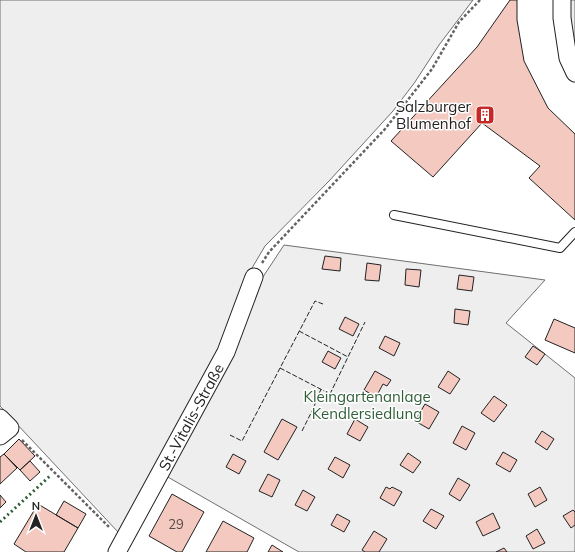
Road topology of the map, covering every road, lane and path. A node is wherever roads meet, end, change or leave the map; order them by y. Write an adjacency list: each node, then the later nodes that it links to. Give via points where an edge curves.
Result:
1 (480, 0): 6 (path, via 459,22 432,69 385,129 269,252)
2 (562, 0): 3 (street, via 568,58)
3 (575, 73)
4 (394, 215): 5 (lane, via 560,248)
5 (575, 232)
6 (254, 277): 8 (street, St.-Vitalis-Straße, via 226,352)
7 (3, 427): 8 (path)
8 (119, 549)

